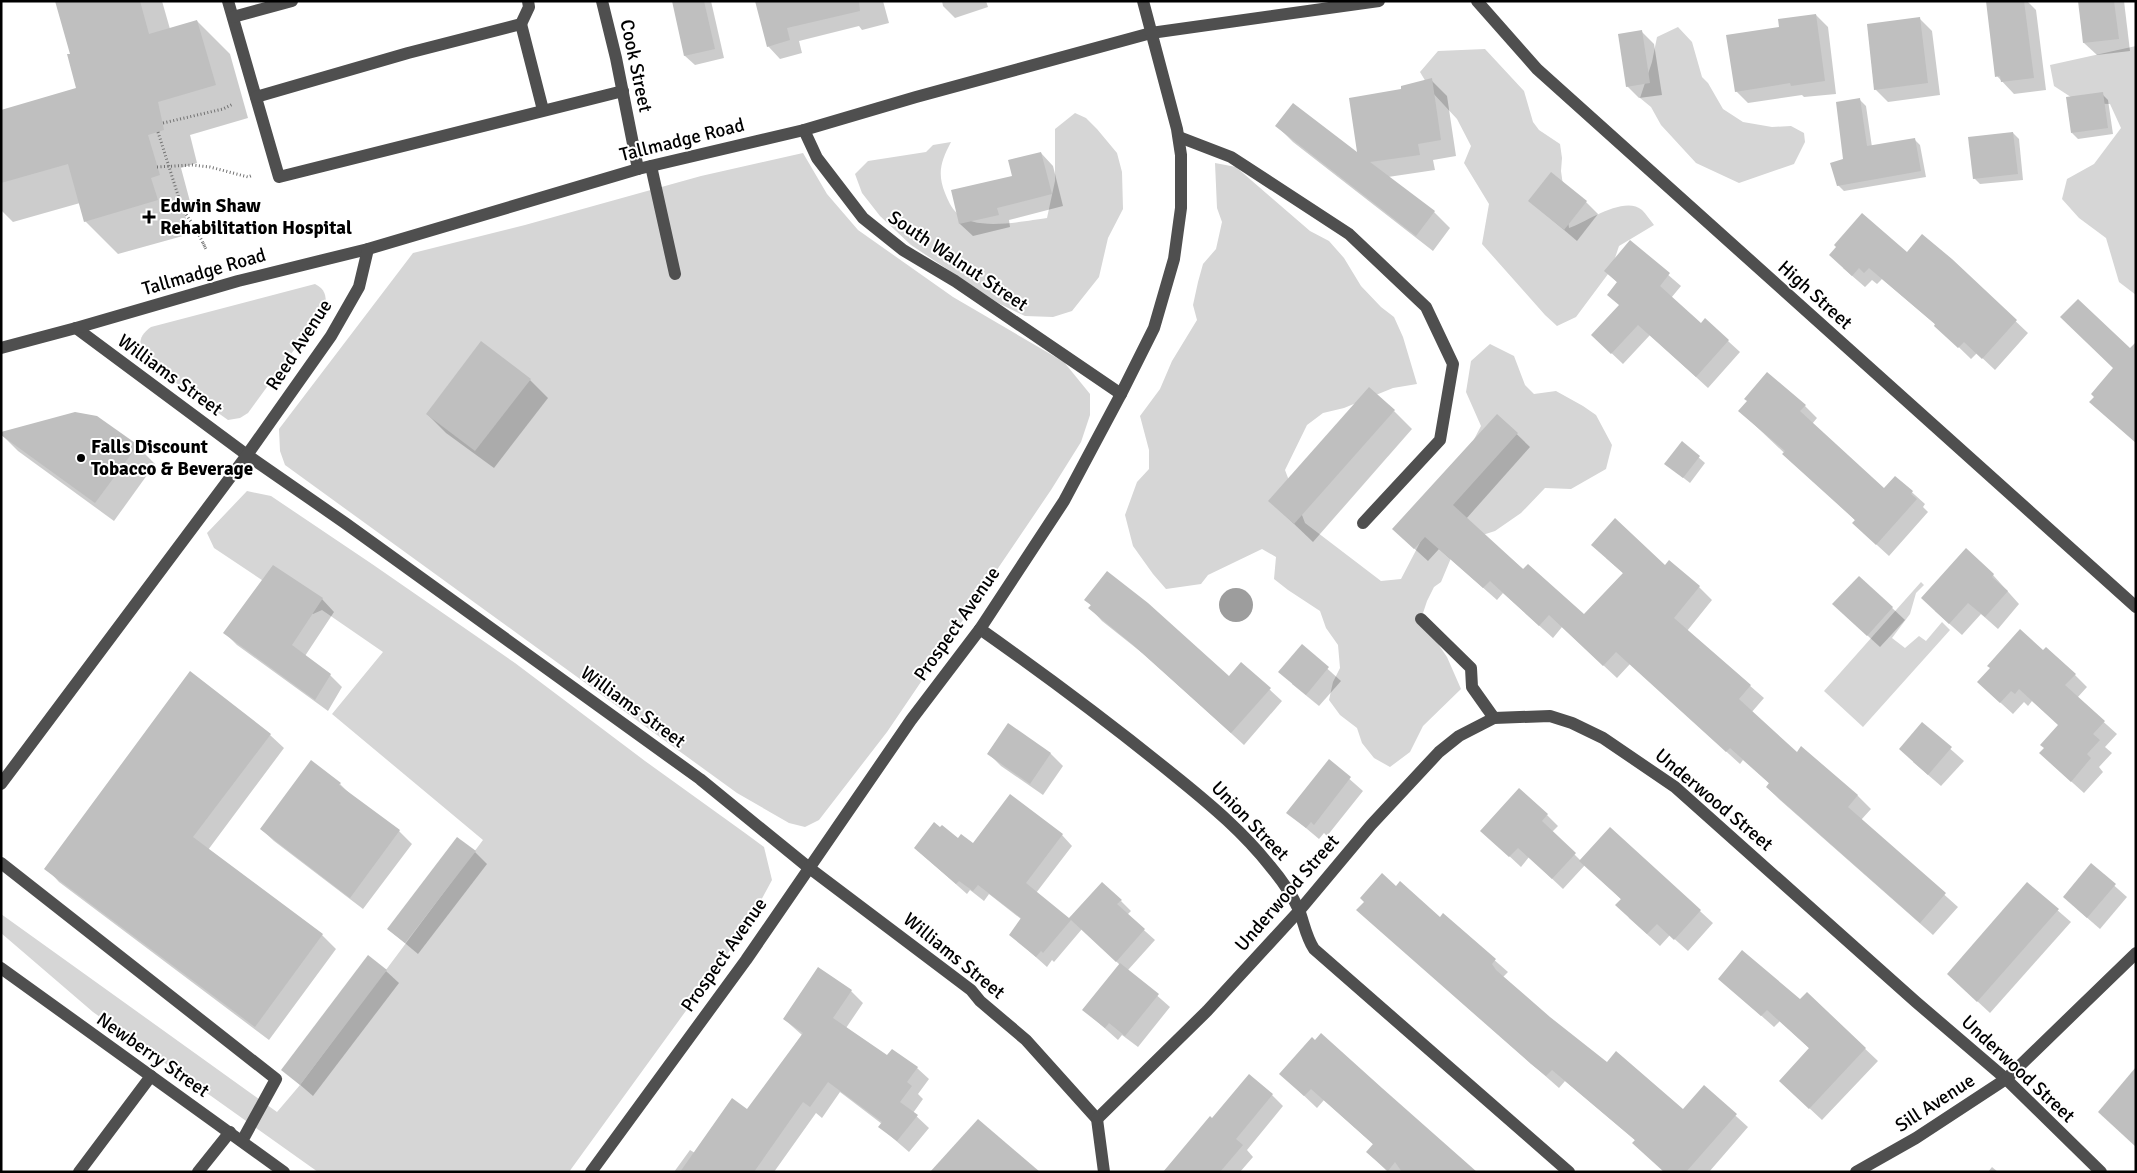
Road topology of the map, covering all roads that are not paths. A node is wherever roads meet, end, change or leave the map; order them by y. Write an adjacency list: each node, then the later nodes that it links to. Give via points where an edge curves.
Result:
1 (228, 1): 8 (street)
2 (292, 1): 8 (street)
3 (528, 1): 9 (street, via 530,7)
4 (602, 1): 11 (street, Cook Street)
5 (1143, 1): 10 (street)
6 (1378, 1): 10 (street, Tallmadge Road)
7 (1477, 1): 25 (street, High Street, via 1537,69)
8 (233, 17): 12 (street)
9 (521, 24): 12 (street); 13 (street)
10 (1151, 34): 14 (street, Tallmadge Road); 15 (street, Prospect Avenue)
11 (623, 92): 13 (street); 17 (street, Cook Street)
12 (256, 97): 13 (street, via 279,177)
13 (543, 110)
14 (804, 130): 16 (street, Tallmadge Road); 22 (street, South Walnut Street, via 817,158 862,218 903,250 955,280)
15 (1179, 137): 22 (street, Prospect Avenue, via 1182,182 1174,259 1154,328); 24 (street, via 1231,157 1349,234 1426,307 1453,364 1440,440)
16 (651, 166): 17 (street, Tallmadge Road); 19 (street)
17 (638, 169): 18 (street, Tallmadge Road)
18 (368, 249): 20 (street, Tallmadge Road, via 238,281); 23 (street, Reed Avenue, via 359,287 331,336)
19 (675, 274)
20 (76, 328): 21 (street, Tallmadge Road); 23 (street, Williams Street)
21 (1, 348)
22 (1121, 394): 27 (street, Prospect Avenue, via 1064,500)
23 (247, 455): 29 (street, Reed Avenue); 31 (street, Williams Street, via 700,779)
24 (1363, 523)
25 (2136, 607)
26 (1421, 619): 28 (street, via 1471,668 1472,687)
27 (980, 628): 31 (street, Prospect Avenue); 32 (street, Union Street, via 1071,694 1225,816 1270,865)
28 (1494, 718): 32 (street, Underwood Street, via 1460,736 1421,770); 36 (street, Underwood Street, via 1550,716 1595,733 1675,787)
29 (1, 784)
30 (1, 863): 39 (street, via 276,1079)
31 (808, 867): 37 (street, Williams Street, via 971,990 1026,1040); 43 (street, Prospect Avenue, via 746,960)
32 (1299, 911): 37 (street, Underwood Street, via 1201,1017); 45 (street, Union Street, via 1307,939 1314,949)
33 (2136, 953): 36 (street, Sill Avenue)
34 (1, 968): 35 (street, Newberry Street)
35 (151, 1076): 38 (street, Newberry Street); 40 (street)
36 (2006, 1079): 46 (street, Sill Avenue, via 1916,1138); 47 (street, Underwood Street)
37 (1097, 1119): 44 (street)
38 (230, 1132): 39 (street, Newberry Street); 41 (street)
39 (242, 1141): 42 (street, Newberry Street)
40 (79, 1172)
41 (198, 1172)
42 (284, 1172)
43 (591, 1172)
44 (1104, 1172)
45 (1568, 1172)
46 (1856, 1172)
47 (2101, 1172)

